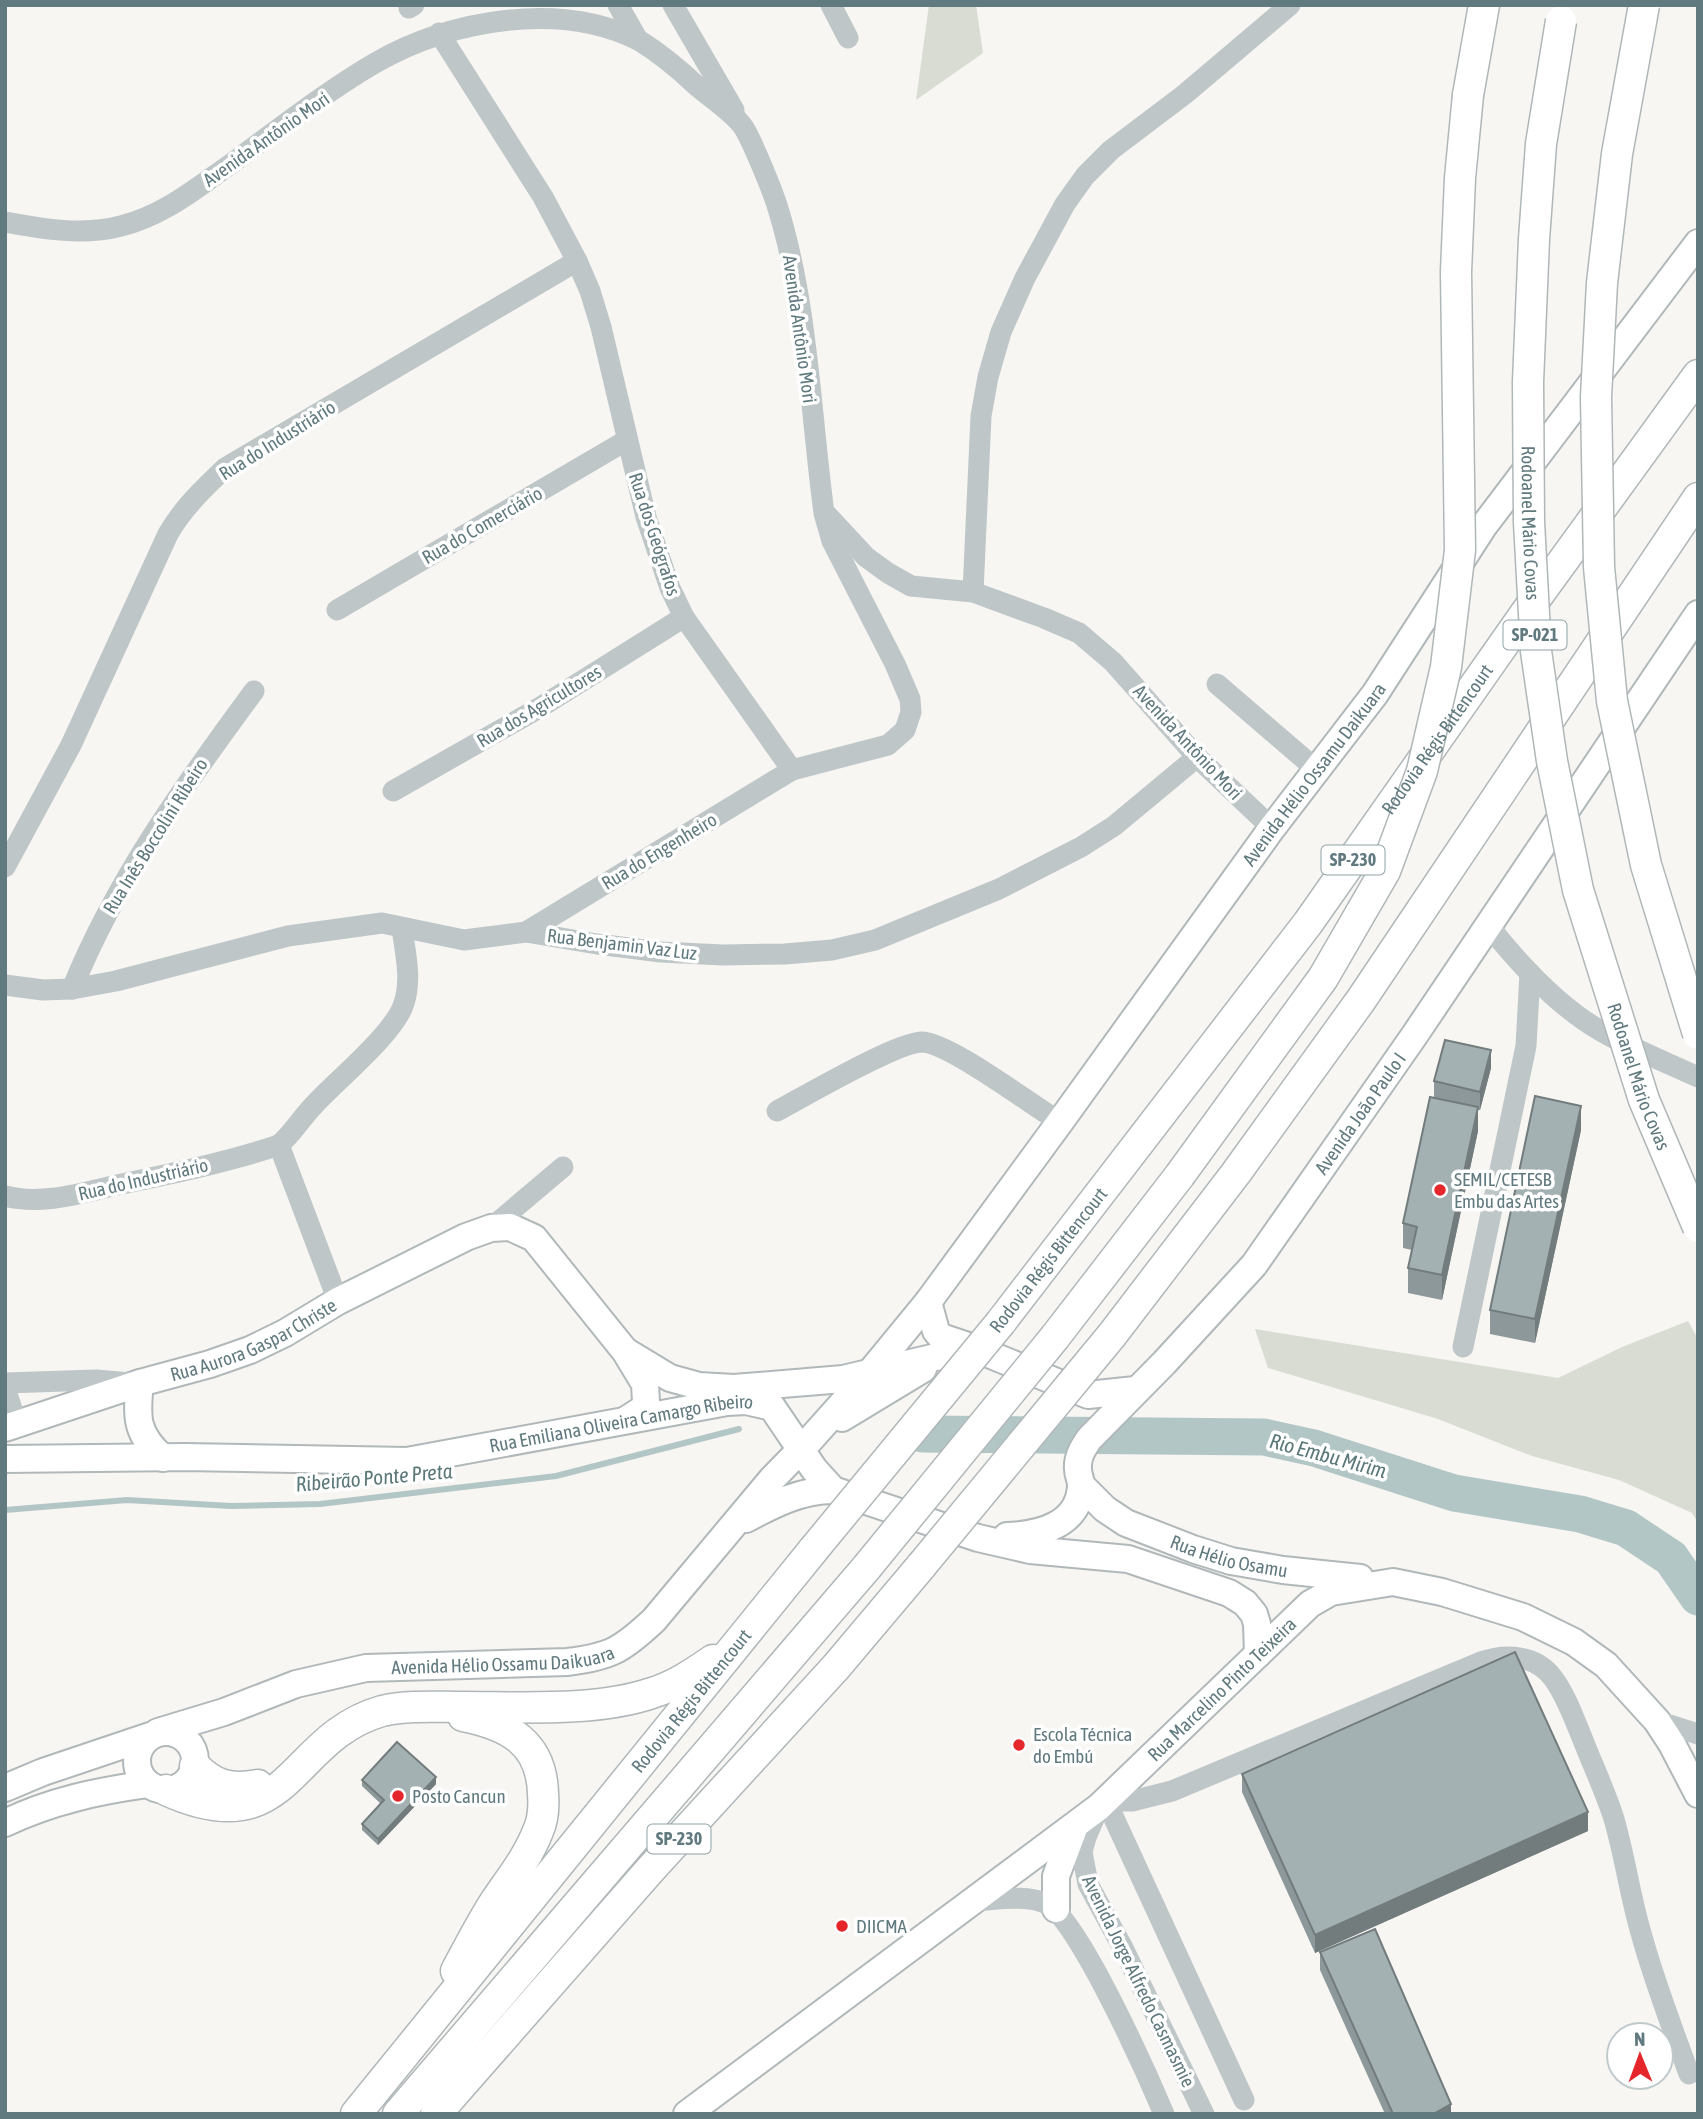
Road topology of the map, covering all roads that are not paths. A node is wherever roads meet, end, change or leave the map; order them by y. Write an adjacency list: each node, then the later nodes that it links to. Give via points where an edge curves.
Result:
1 (618, 5): 10 (street)
2 (673, 5): 11 (street)
3 (831, 5): 9 (street)
4 (1290, 5): 19 (street, via 1085,176 1025,278 1001,332 981,416)
5 (1484, 5): 91 (highway, bridge, via 1460,178 1456,272 1460,550 1446,667 1422,771 1385,871 1323,978 1055,1337 867,1567)
6 (1644, 5): 37 (highway, bridge, via 1617,154 1602,283 1597,397 1600,567 1612,701 1646,865)
7 (1563, 13): 44 (highway, Rodoanel Mário Covas / SP-021, bridge, via 1541,144 1534,239 1528,382 1536,652 1578,890 1644,1100)
8 (439, 33): 10 (street, Avenida Antônio Mori, via 528,16 575,18); 12 (street, Avenida Antônio Mori, via 376,63 150,217 87,231); 14 (street, Rua dos Geógrafos, via 543,197)
9 (848, 38)
10 (638, 40): 11 (street, Avenida Antônio Mori, via 678,68)
11 (743, 127): 18 (street, Avenida Antônio Mori, via 775,198 792,256)
12 (5, 222)
13 (1698, 243): 26 (main road, Avenida Hélio Ossamu Daikuara, via 1483,527 1375,694)
14 (577, 261): 16 (street, Rua dos Geógrafos, via 601,327); 30 (street, Rua do Industriário, via 225,468 180,513 71,745)
15 (1698, 375): 70 (highway, Rodovia Régis Bittencourt / SP-230, bridge, via 1308,923 1000,1322)
16 (626, 440): 20 (street, Rua do Comerciário); 22 (street, Rua dos Geógrafos, via 646,517)
17 (1698, 498): 92 (highway, SP-230, bridge, via 1361,1000 1112,1335 836,1667)
18 (824, 513): 19 (street, Avenida Antônio Mori, via 866,557 911,586); 27 (street, via 832,541 910,698 911,712 905,730 888,745)
19 (973, 592): 25 (street, Avenida Antônio Mori, via 1079,633 1114,663)
20 (337, 610)
21 (1698, 614): 31 (main road, Avenida João Paulo I)
22 (684, 617): 27 (street, Rua dos Geógrafos); 28 (street, Rua dos Agricultores, via 539,708)
23 (1217, 684): 26 (street)
24 (254, 691): 36 (street, Rua Inês Boccolini Ribeiro, via 156,828 116,894)
25 (1197, 757): 29 (street, Avenida Antônio Mori); 33 (street, Rua Benjamin Vaz Luz, via 1114,827 1081,847 999,889 874,940 832,950 723,956 661,952)
26 (1317, 770): 29 (main road, Avenida Hélio Ossamu Daikuara)
27 (792, 771): 33 (street, Rua do Engenheiro)
28 (393, 791)
29 (1272, 828): 40 (main road, Avenida Hélio Ossamu Daikuara)
30 (5, 867)
31 (1488, 925): 34 (street); 55 (main road, Avenida João Paulo I, via 1254,1265)
32 (402, 928): 33 (street, Rua Benjamin Vaz Luz, via 464,940); 36 (street, Rua Benjamin Vaz Luz, via 382,923 288,936); 41 (street, via 407,992 394,1024)
33 (526, 932)
34 (1530, 973): 38 (street, via 1600,1031); 48 (street, via 1526,1046)
35 (5, 985): 36 (street, Rua Benjamin Vaz Luz)
36 (72, 989)
37 (1698, 1034)
38 (1698, 1077)
39 (777, 1111): 40 (street, via 896,1049 922,1042 961,1057)
40 (1060, 1122): 47 (main road, Avenida Hélio Ossamu Daikuara)
41 (279, 1145): 43 (street, Rua do Industriário, via 60,1197); 46 (street)
42 (563, 1167): 45 (street)
43 (5, 1196)
44 (1698, 1227)
45 (491, 1228): 46 (main road, Rua Aurora Gaspar Christe); 50 (main road, via 510,1227 534,1238)
46 (338, 1301): 53 (main road, Rua Aurora Gaspar Christe, via 250,1350)
47 (928, 1302): 49 (main road, via 938,1335); 52 (main road, Avenida Hélio Ossamu Daikuara)
48 (1463, 1347)
49 (974, 1348): 51 (main road, Rua Emiliana Oliveira Camargo Ribeiro); 56 (main road)
50 (625, 1351): 52 (main road, Rua Emiliana Oliveira Camargo Ribeiro, via 670,1378 699,1386 766,1387); 58 (main road, via 647,1394 643,1409)
51 (947, 1355): 52 (main road, Rua Emiliana Oliveira Camargo Ribeiro); 61 (main road, via 849,1413)
52 (868, 1375): 61 (main road, Avenida Hélio Ossamu Daikuara)
53 (140, 1383): 54 (street, via 96,1380); 60 (main road, Rua Aurora Gaspar Christe); 62 (main road, via 138,1421 148,1445)
54 (5, 1386): 60 (street, via 12,1409)
55 (1135, 1390): 56 (main road); 59 (main road, Avenida João Paulo I)
56 (1088, 1395): 59 (main road)
57 (780, 1418): 58 (main road, Rua Emiliana Oliveira Camargo Ribeiro, via 772,1407 746,1401); 61 (main road, Rua Emiliana Oliveira Camargo Ribeiro); 64 (main road, via 780,1448)
58 (626, 1420): 62 (main road, Rua Emiliana Oliveira Camargo Ribeiro, via 407,1461)
59 (1104, 1425): 65 (main road, Avenida João Paulo I, via 1081,1452 1077,1469)
60 (7, 1428)
61 (806, 1446): 64 (main road, Avenida Hélio Ossamu Daikuara); 66 (main road, Rua Emiliana Oliveira Camargo Ribeiro)
62 (163, 1458): 63 (main road, Rua Emiliana Oliveira Camargo Ribeiro)
63 (5, 1459)
64 (772, 1479): 67 (main road, Avenida Hélio Ossamu Daikuara)
65 (1081, 1485): 68 (main road, Avenida João Paulo I, via 1069,1515 1049,1530); 69 (main road, Rua Hélio Osamu, via 1126,1523 1231,1561)
66 (834, 1490): 67 (main road, Avenida Hélio Ossamu Daikuara, via 803,1493); 68 (main road)
67 (732, 1527): 73 (main road, Avenida Hélio Ossamu Daikuara, via 654,1620 613,1653 567,1662 366,1668 296,1684)
68 (978, 1538): 71 (main road, Rua Hélio Osamu, via 1030,1550 1128,1559 1229,1594 1254,1614)
69 (1394, 1582): 71 (main road, Rua Marcelino Pinto Teixeira, via 1331,1592 1310,1604); 74 (main road, Rua Marcelino Pinto Teixeira, via 1523,1617 1574,1642 1606,1665)
70 (739, 1642): 72 (highway, via 686,1678 624,1700 566,1707); 87 (highway, Rodovia Régis Bittencourt / SP-230)
71 (1258, 1654): 82 (main road, Rua Marcelino Pinto Teixeira)
72 (421, 1707): 78 (highway, via 363,1718 327,1741); 87 (highway, via 490,1723 526,1744 543,1779 544,1806 539,1830 524,1860 495,1902)
73 (224, 1712): 75 (main road, Avenida Hélio Ossamu Daikuara); 77 (main road)
74 (1657, 1721): 76 (street); 81 (main road, Rua Marcelino Pinto Teixeira)
75 (154, 1734): 77 (main road, via 176,1733 190,1744); 79 (main road, via 143,1743 136,1760 142,1777); 80 (main road, Avenida Hélio Ossamu Daikuara)
76 (1698, 1734)
77 (195, 1759): 78 (highway, via 216,1784 243,1788); 79 (main road, via 181,1786)
78 (301, 1767): 79 (highway, via 274,1793 258,1802 234,1806 189,1801)
79 (157, 1787): 83 (main road, via 106,1790 68,1799)
80 (5, 1788)
81 (1698, 1794)
82 (1103, 1804): 84 (main road, Rua Marcelino Pinto Teixeira); 88 (street, via 1172,1791 1481,1662 1503,1656 1525,1659 1554,1679 1614,1818 1652,1972); 89 (street); 95 (street, Avenida Jorge Alfredo Casmasmie, via 1082,1852 1087,1884)
83 (5, 1823)
84 (1075, 1824): 85 (main road, Rua Marcelino Pinto Teixeira); 86 (main road, via 1056,1876)
85 (973, 1901): 86 (street, via 1036,1900); 93 (main road, Rua Marcelino Pinto Teixeira)
86 (1056, 1909): 94 (street, Avenida Jorge Alfredo Casmasmie, via 1088,1956)
87 (419, 2039): 90 (highway, Rodovia Régis Bittencourt / SP-230)
88 (1689, 2074)
89 (1244, 2100)
90 (356, 2114)
91 (398, 2114)
92 (436, 2114)
93 (687, 2114)
94 (1164, 2114)
95 (1204, 2114)

